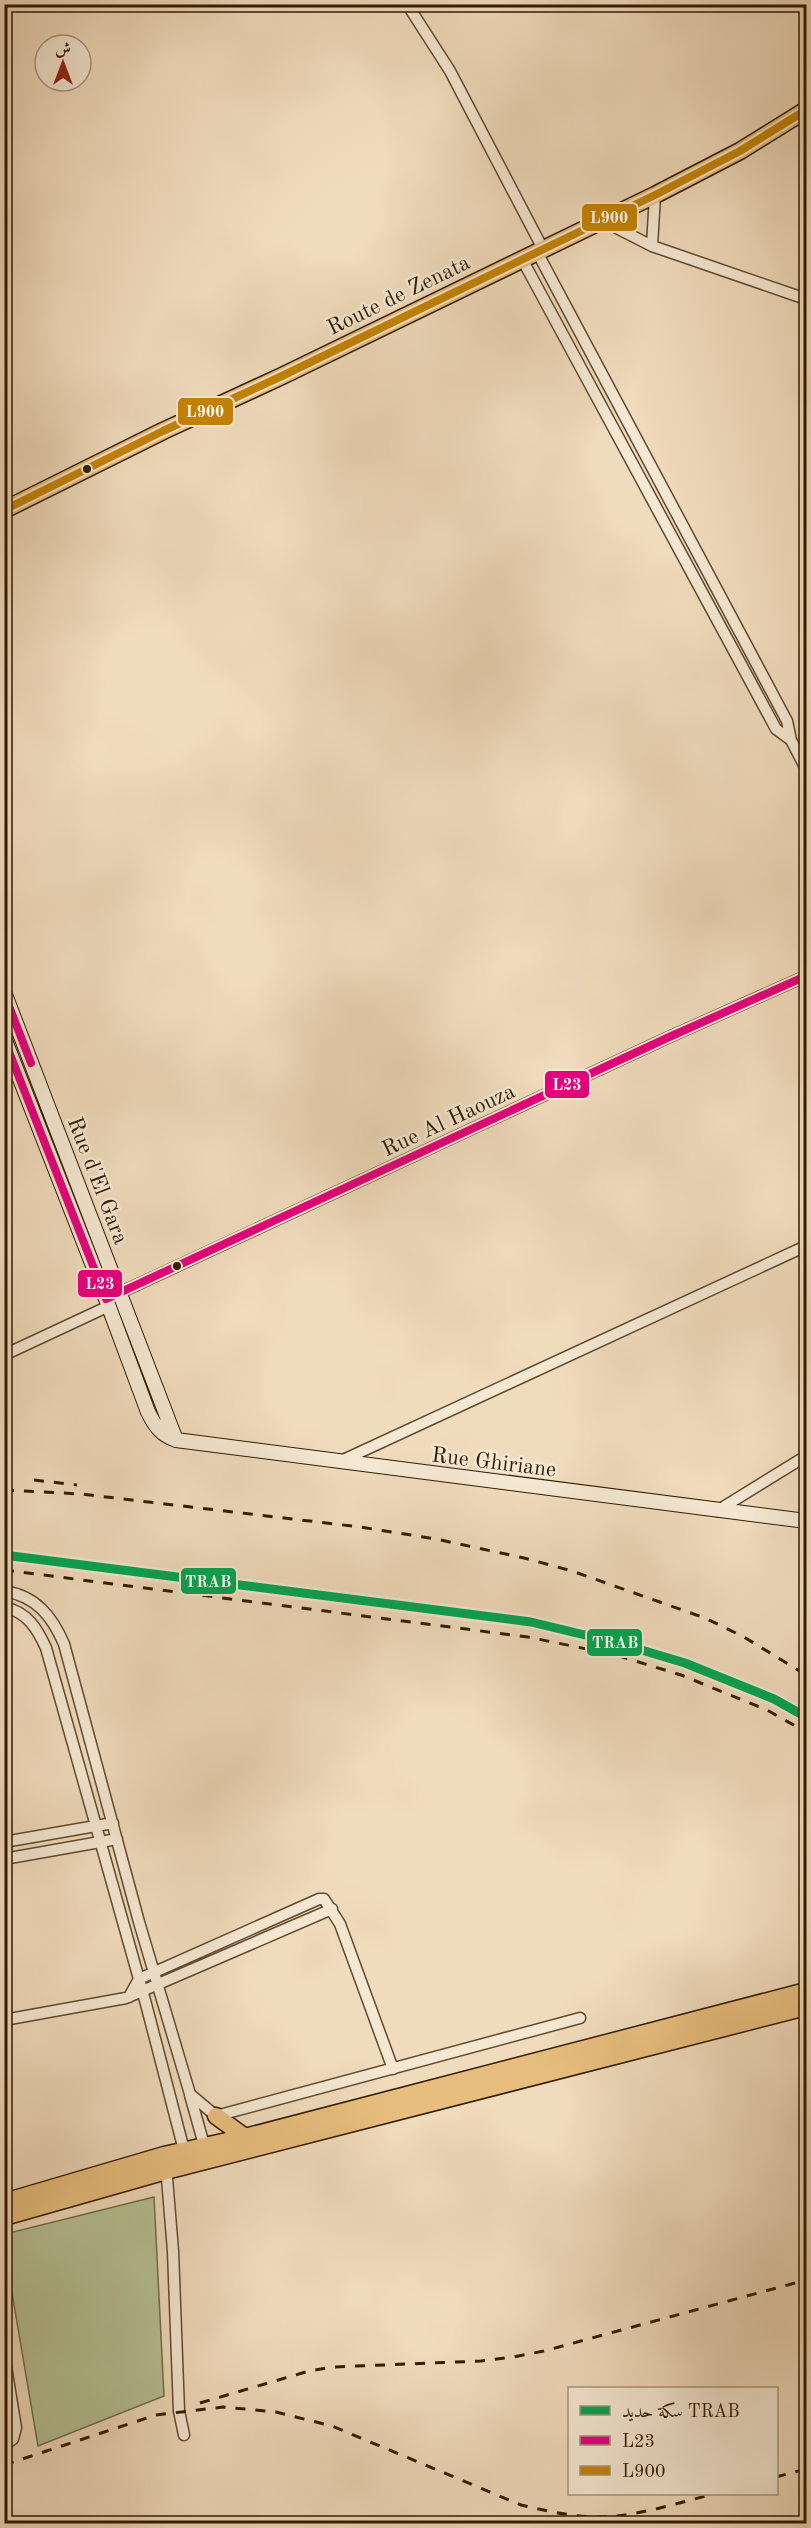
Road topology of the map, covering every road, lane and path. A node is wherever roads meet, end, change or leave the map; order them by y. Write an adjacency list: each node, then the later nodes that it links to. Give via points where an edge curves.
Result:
1 (406, 4): 6 (street, via 450,71 514,192 525,204)
2 (807, 110): 3 (main road, Route de Zenata, via 740,151)
3 (655, 195): 4 (main road, Route de Zenata); 5 (street)
4 (603, 221): 5 (street); 6 (main road, Route de Zenata)
5 (652, 246): 7 (street)
6 (538, 252): 8 (main road, Route de Zenata); 9 (street, via 787,722); 9 (street, via 776,729)
7 (807, 299)
8 (4, 510)
9 (791, 740): 10 (street)
10 (807, 769)
11 (807, 976): 15 (street, Rue Al Haouza)
12 (4, 993): 15 (street, Rue d'El Gara)
13 (4, 1038): 15 (street, Rue d'El Gara)
14 (807, 1246): 19 (street)
15 (112, 1299): 16 (street, Rue Al Haouza); 17 (street, Rue d'El Gara)
16 (4, 1354)
17 (176, 1440): 19 (street, Rue Ghiriane)
18 (807, 1456): 20 (street)
19 (340, 1461): 20 (street, Rue Ghiriane)
20 (716, 1511): 21 (street, Rue Ghiriane)
21 (807, 1521)
22 (4, 1591): 24 (street, via 34,1601)
23 (4, 1607): 25 (street, via 26,1616)
24 (54, 1624): 25 (street); 26 (street, via 69,1658)
25 (39, 1633): 27 (street)
26 (113, 1823): 27 (street); 28 (street)
27 (96, 1826): 29 (street); 30 (street)
28 (117, 1839): 30 (street); 32 (street)
29 (4, 1842)
30 (100, 1842): 31 (street); 33 (street)
31 (4, 1859)
32 (129, 1883): 33 (street); 35 (street)
33 (113, 1886): 36 (street)
34 (332, 1909): 35 (street, via 327,1900 319,1899); 37 (street); 44 (street)
35 (154, 1972): 36 (street); 37 (street)
36 (139, 1979): 39 (street); 40 (street)
37 (158, 1985): 39 (street); 45 (street)
38 (807, 1991): 47 (main road)
39 (143, 1992): 40 (street); 49 (street)
40 (129, 1997): 43 (street)
41 (807, 2007): 48 (main road)
42 (580, 2018): 44 (street)
43 (4, 2020)
44 (393, 2069): 46 (street)
45 (190, 2094): 46 (street); 48 (street)
46 (216, 2116): 47 (main road)
47 (245, 2136): 48 (main road)
48 (207, 2154): 49 (main road)
49 (186, 2158): 50 (main road)
50 (165, 2163): 51 (main road); 52 (main road); 54 (street)
51 (4, 2202)
52 (4, 2217)
53 (4, 2354): 55 (street, via 16,2428 13,2439)
54 (184, 2435)
55 (4, 2445)

